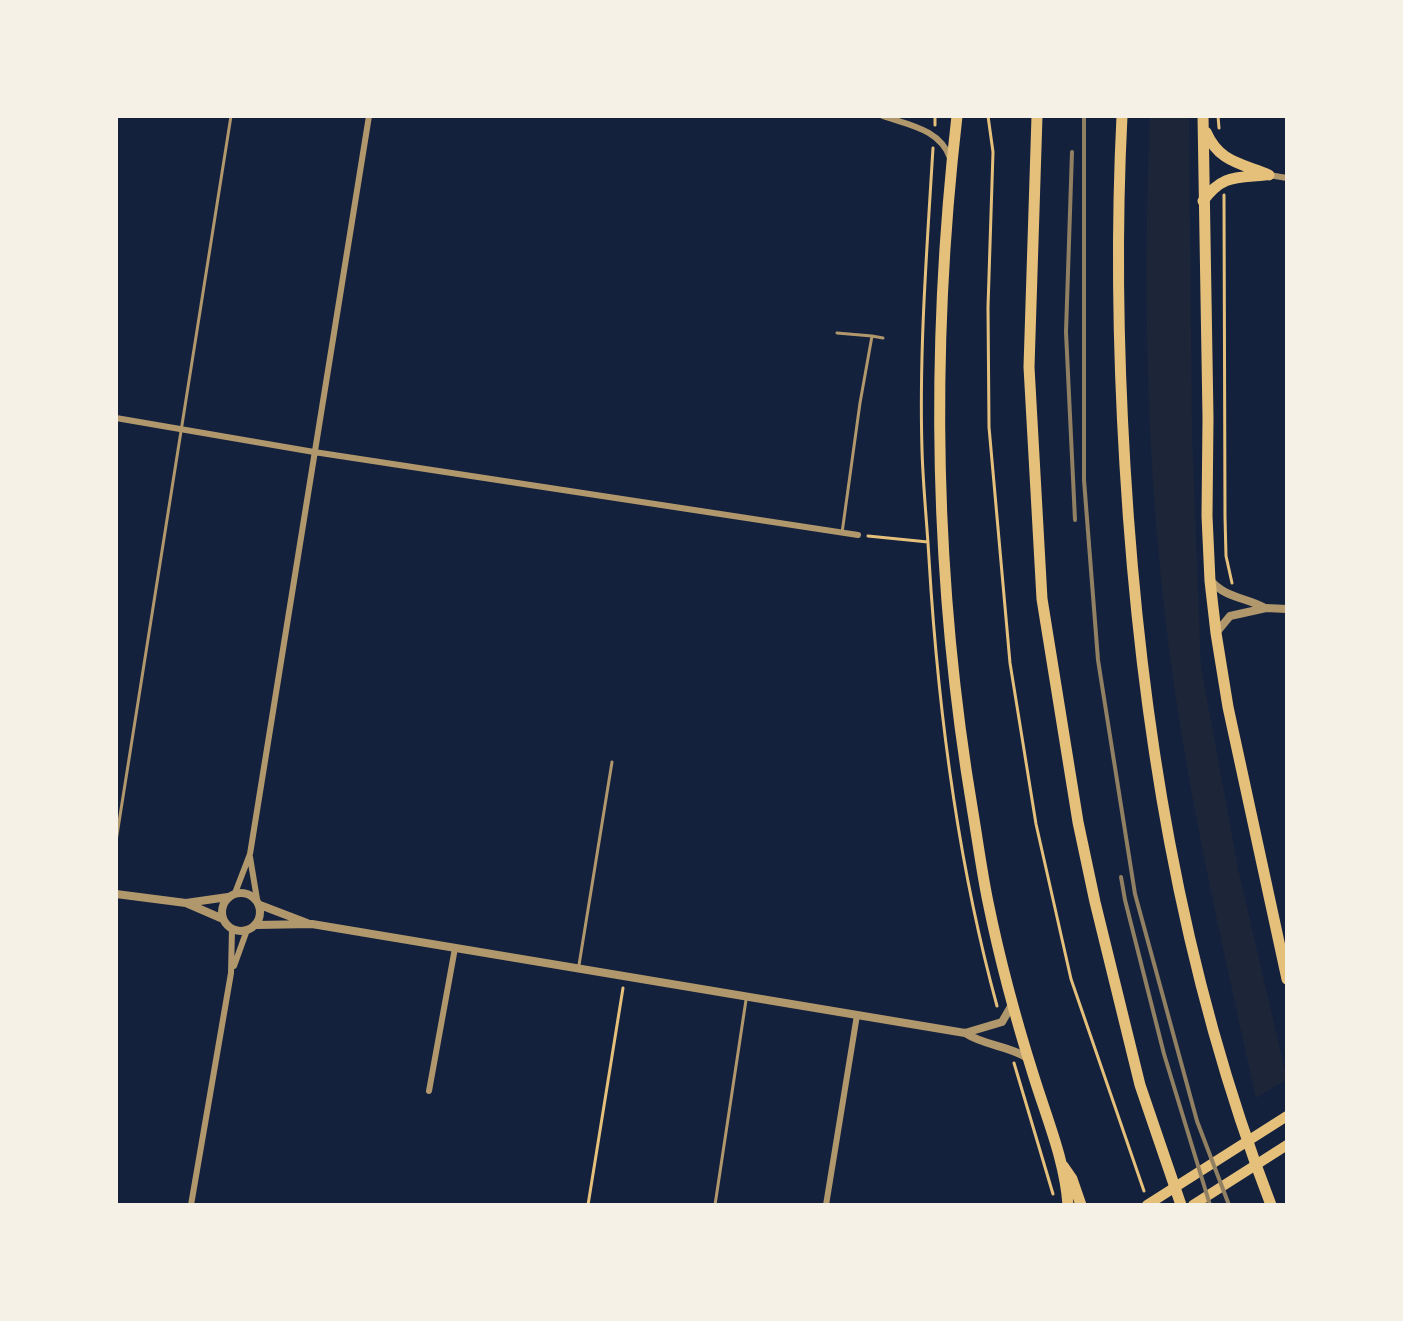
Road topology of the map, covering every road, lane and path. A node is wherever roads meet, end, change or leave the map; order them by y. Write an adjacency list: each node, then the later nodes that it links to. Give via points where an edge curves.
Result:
1 (231, 116): 20 (lane)
2 (369, 116): 21 (street)
3 (883, 116): 11 (street, via 934,135)
4 (957, 116): 11 (highway)
5 (988, 116): 55 (path, via 993,152 989,427 1010,663 1036,824 1071,979)
6 (1037, 116): 63 (highway, via 1029,367 1042,599 1095,902 1140,1085)
7 (1122, 116): 65 (highway, via 1122,424 1149,712 1201,989)
8 (1218, 116): 10 (path)
9 (1203, 120): 12 (highway, via 1213,148); 15 (highway)
10 (1221, 134)
11 (951, 161): 47 (highway, via 939,318 942,560 960,738 988,902)
12 (1269, 175): 13 (street); 14 (highway)
13 (1287, 178)
14 (1224, 180): 15 (highway); 26 (path, via 1225,530)
15 (1203, 201): 25 (highway)
16 (837, 333): 17 (lane)
17 (872, 336): 18 (lane); 22 (lane)
18 (883, 338)
19 (116, 418): 20 (street)
20 (183, 429): 21 (street); 31 (lane)
21 (314, 452): 22 (street); 32 (street)
22 (842, 533): 23 (street)
23 (858, 535): 24 (path)
24 (928, 542)
25 (1210, 581): 26 (street); 29 (highway)
26 (1232, 597): 27 (street)
27 (1266, 608): 28 (street); 29 (street, via 1230,616)
28 (1287, 609)
29 (1216, 633): 45 (highway)
30 (612, 762): 42 (lane)
31 (116, 841)
32 (250, 854): 34 (street); 35 (street)
33 (116, 894): 36 (street)
34 (232, 895): 35 (street, via 250,894); 36 (street); 37 (street, via 222,907)
35 (258, 902): 38 (street); 39 (street, via 261,912)
36 (186, 903): 37 (street)
37 (223, 919): 40 (street)
38 (312, 924): 39 (street); 41 (street)
39 (252, 928): 40 (street); 43 (street)
40 (232, 929): 43 (street)
41 (455, 948): 42 (street); 51 (street)
42 (578, 969): 44 (street)
43 (231, 973): 56 (street)
44 (624, 976): 46 (street); 57 (path)
45 (1287, 979)
46 (746, 996): 48 (street); 58 (lane)
47 (1013, 1003): 49 (street, via 1002,1022); 50 (highway)
48 (857, 1015): 49 (street); 59 (street)
49 (965, 1033): 50 (street)
50 (1028, 1058): 54 (highway)
51 (429, 1091)
52 (1287, 1116): 62 (main road)
53 (1282, 1148): 64 (main road)
54 (1062, 1166): 60 (highway); 61 (highway)
55 (1144, 1191)
56 (191, 1205)
57 (588, 1205)
58 (715, 1205)
59 (826, 1205)
60 (1068, 1205)
61 (1081, 1205)
62 (1147, 1205)
63 (1181, 1205)
64 (1193, 1205)
65 (1271, 1205)

